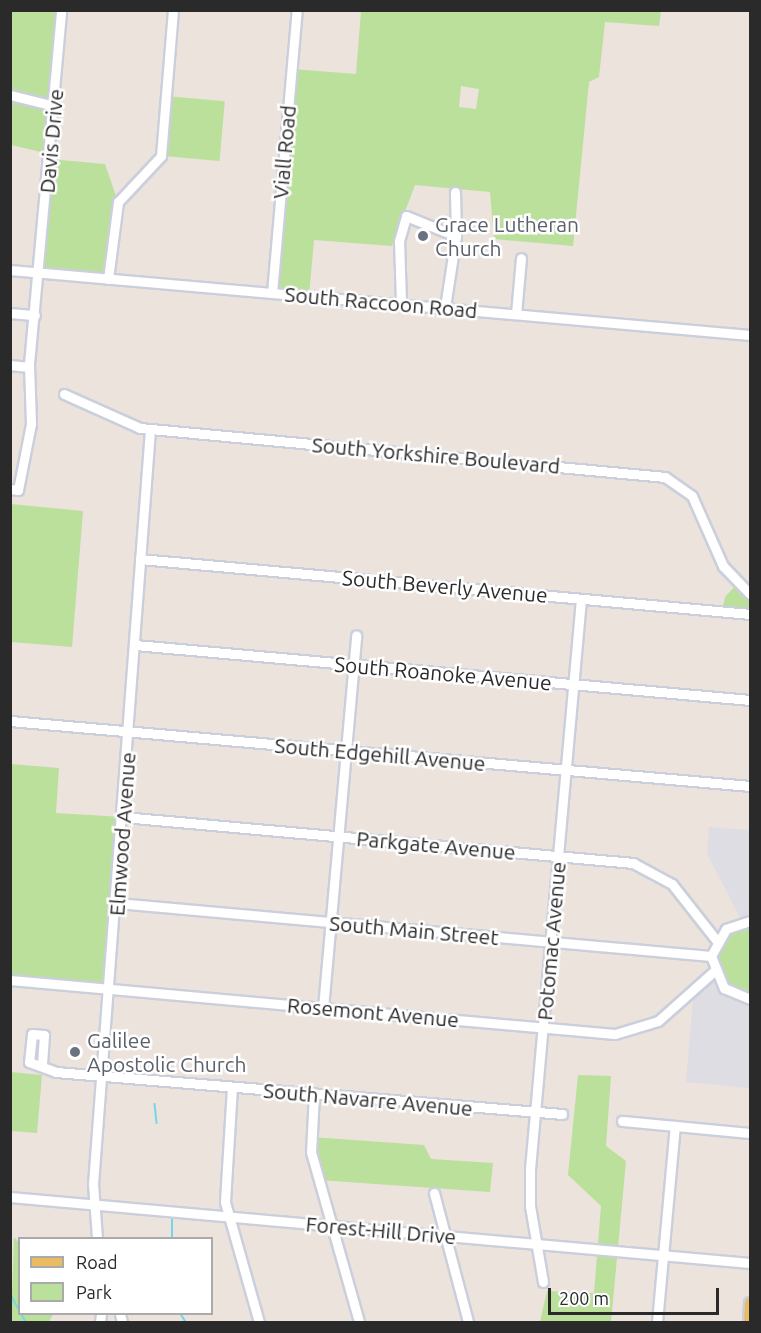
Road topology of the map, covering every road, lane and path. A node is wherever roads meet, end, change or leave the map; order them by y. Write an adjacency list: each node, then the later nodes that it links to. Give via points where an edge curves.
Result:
1 (62, 10): 5 (street, Davis Drive)
2 (173, 10): 11 (street, via 161,156 118,202)
3 (297, 10): 12 (street, Viall Road)
4 (10, 95): 5 (street)
5 (54, 106): 10 (street, Davis Drive)
6 (455, 192): 7 (street)
7 (456, 236): 13 (street, via 406,216 399,241); 14 (street)
8 (521, 258): 16 (street)
9 (10, 270): 10 (street, South Raccoon Road)
10 (39, 272): 11 (street, South Raccoon Road); 17 (street, Davis Drive)
11 (108, 279): 12 (street, South Raccoon Road)
12 (272, 293): 13 (street, South Raccoon Road)
13 (401, 303): 14 (street, South Raccoon Road)
14 (445, 307): 16 (street, South Raccoon Road)
15 (10, 313): 17 (street)
16 (516, 314): 18 (street, South Raccoon Road)
17 (35, 315): 20 (street, Davis Drive)
18 (750, 335)
19 (10, 365): 20 (street)
20 (29, 367): 23 (street, Davis Drive, via 31,424)
21 (64, 394): 22 (street, South Yorkshire Boulevard, via 114,420)
22 (150, 429): 25 (street, Elmwood Avenue); 26 (street, South Yorkshire Boulevard, via 662,476 692,496 723,566)
23 (14, 490): 24 (street, Davis Drive)
24 (18, 502)
25 (140, 559): 27 (street, South Beverly Avenue); 30 (street, Elmwood Avenue)
26 (750, 594)
27 (581, 598): 28 (street, South Beverly Avenue); 32 (street, Potomac Avenue)
28 (750, 614)
29 (356, 634): 31 (street)
30 (135, 645): 31 (street, South Roanoke Avenue); 35 (street, Elmwood Avenue)
31 (352, 665): 32 (street, South Roanoke Avenue); 36 (street)
32 (574, 684): 33 (street, South Roanoke Avenue); 37 (street, Potomac Avenue)
33 (750, 700)
34 (10, 721): 35 (street, South Edgehill Avenue)
35 (129, 731): 36 (street, South Edgehill Avenue); 39 (street, Elmwood Avenue)
36 (345, 751): 37 (street, South Edgehill Avenue); 40 (street)
37 (566, 770): 38 (street, South Edgehill Avenue); 41 (street, Potomac Avenue)
38 (750, 786)
39 (123, 817): 40 (street, Parkgate Avenue); 42 (street, Elmwood Avenue)
40 (338, 836): 41 (street, Parkgate Avenue); 44 (street)
41 (558, 856): 45 (street, Parkgate Avenue, via 653,871 672,884); 46 (street, Potomac Avenue)
42 (117, 903): 44 (street, South Main Street); 50 (street, Elmwood Avenue)
43 (750, 921): 45 (street, via 732,925)
44 (330, 922): 46 (street, South Main Street); 52 (street)
45 (716, 940): 47 (street)
46 (551, 942): 47 (street, South Main Street); 53 (street, Potomac Avenue)
47 (711, 956): 48 (street)
48 (713, 972): 51 (street, via 728,992); 53 (street, Rosemont Avenue, via 664,1017 638,1031)
49 (10, 980): 50 (street, Rosemont Avenue)
50 (111, 989): 52 (street, Rosemont Avenue); 55 (street, Elmwood Avenue)
51 (750, 999)
52 (322, 1008): 53 (street, Rosemont Avenue)
53 (543, 1028): 58 (street, Potomac Avenue)
54 (42, 1064): 55 (street, South Navarre Avenue, via 56,1072)
55 (103, 1075): 56 (street, South Navarre Avenue); 65 (street, Elmwood Avenue)
56 (232, 1087): 57 (street, South Navarre Avenue); 66 (street, via 225,1178)
57 (314, 1093): 58 (street, South Navarre Avenue); 67 (street, via 311,1152)
58 (535, 1113): 59 (street, South Navarre Avenue); 70 (street, Potomac Avenue, via 530,1190)
59 (562, 1114)
60 (622, 1121): 61 (street)
61 (675, 1126): 62 (street); 71 (street)
62 (750, 1132)
63 (434, 1193): 68 (street)
64 (10, 1197): 65 (street, Forest-Hill Drive)
65 (92, 1204): 66 (street, Forest-Hill Drive); 69 (street, Elmwood Avenue)
66 (228, 1216): 67 (street, Forest-Hill Drive); 75 (street)
67 (332, 1226): 68 (street, Forest-Hill Drive); 76 (street)
68 (442, 1235): 70 (street, Forest-Hill Drive); 77 (street)
69 (97, 1237)
70 (537, 1244): 71 (street, Forest-Hill Drive); 73 (street, Potomac Avenue)
71 (663, 1255): 72 (street, Forest-Hill Drive); 78 (street)
72 (750, 1263)
73 (543, 1282)
74 (750, 1303): 79 (main road)
75 (259, 1323)
76 (359, 1323)
77 (468, 1323)
78 (657, 1323)
79 (748, 1323)

